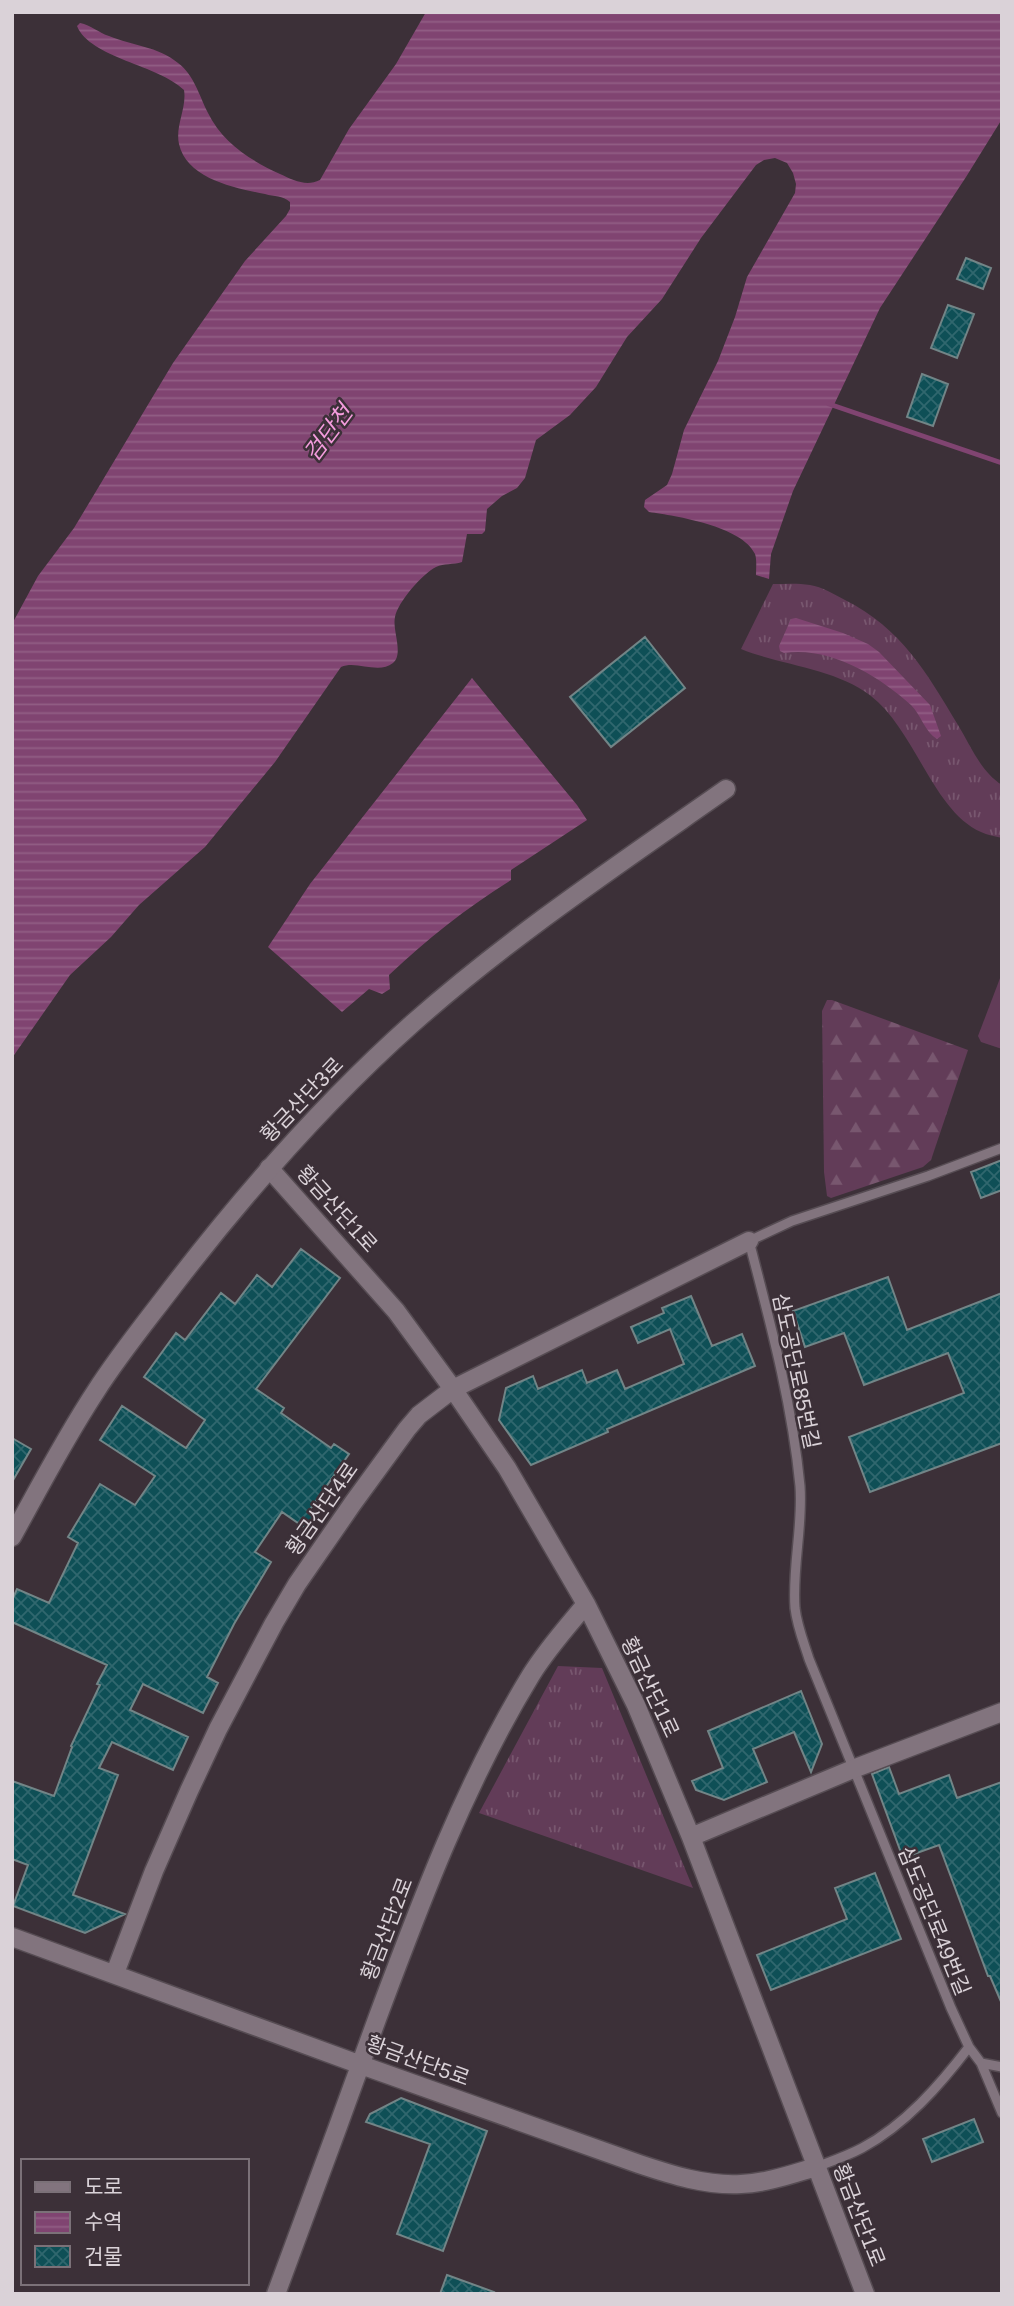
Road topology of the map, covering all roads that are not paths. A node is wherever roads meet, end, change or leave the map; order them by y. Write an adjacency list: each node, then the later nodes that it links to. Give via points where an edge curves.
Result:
1 (726, 789): 3 (street, 황금산단3로, via 473,972 356,1076)
2 (1002, 1148): 4 (lane, via 792,1221)
3 (270, 1168): 5 (street, 황금산단1로, via 396,1311); 6 (street, 황금산단3로, via 96,1390)
4 (749, 1241): 5 (street, 황금산단4로); 9 (lane, 삼도공단로85번길, via 786,1390 797,1460 797,1619)
5 (453, 1390): 7 (street, 황금산단1로, via 507,1468); 12 (street, 황금산단4로, via 407,1429 274,1623 195,1778)
6 (12, 1537)
7 (586, 1604): 10 (street, 황금산단1로, via 636,1705); 15 (street, 황금산단2로, via 531,1674 468,1794 444,1844)
8 (1002, 1712): 9 (street)
9 (853, 1769): 10 (street); 13 (lane, 삼도공단로49번길)
10 (691, 1837): 18 (street, 황금산단1로)
11 (12, 1937): 12 (street, 황금산단5로)
12 (115, 1973): 15 (street, 황금산단5로)
13 (969, 2047): 14 (lane, 삼도공단로49번길); 18 (lane, via 899,2122 864,2147)
14 (981, 2063): 16 (lane); 17 (lane, 삼도공단로49번길)
15 (361, 2065): 18 (street, 황금산단5로, via 683,2178 742,2184); 19 (street, 황금산단2로)
16 (1002, 2067)
17 (1002, 2113)
18 (816, 2167): 20 (street, 황금산단1로)
19 (276, 2294)
20 (865, 2294)

